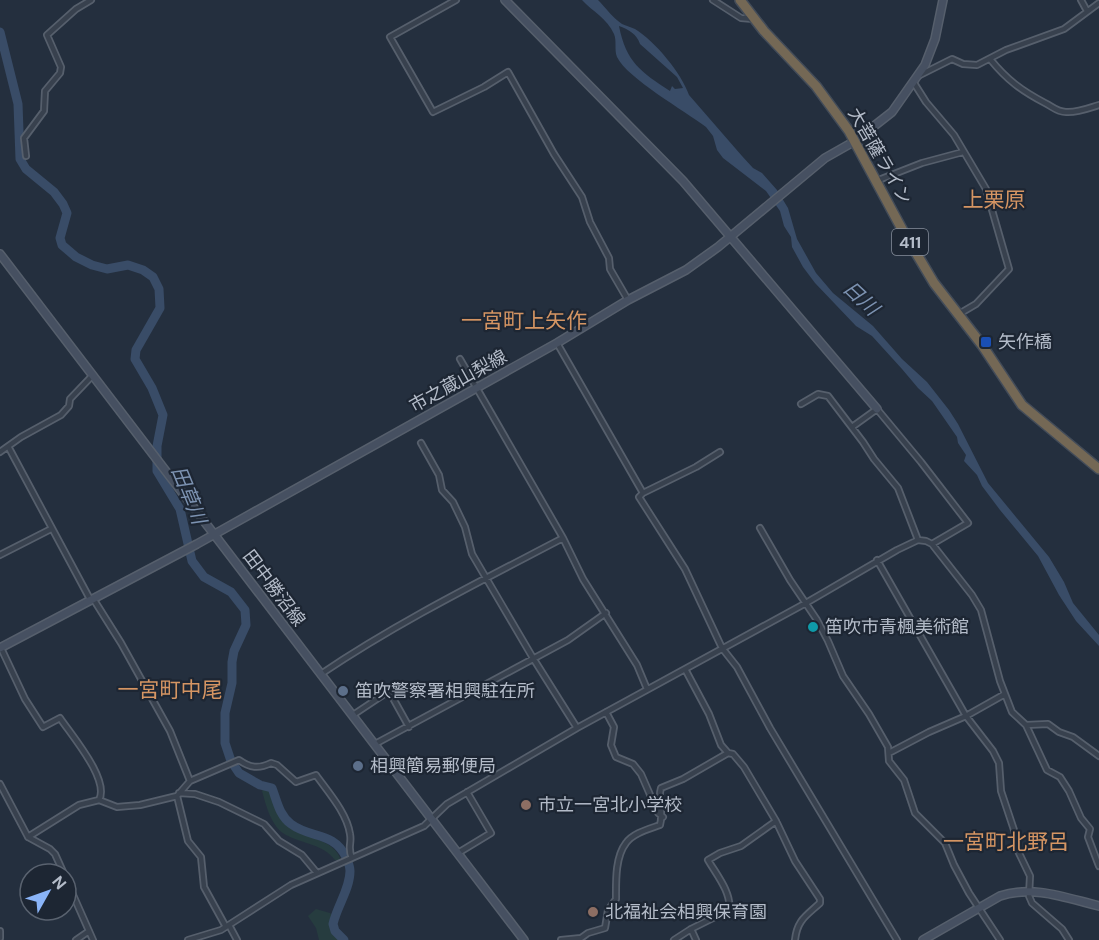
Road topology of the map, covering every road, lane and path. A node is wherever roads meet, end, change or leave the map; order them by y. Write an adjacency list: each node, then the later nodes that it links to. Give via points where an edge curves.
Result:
1 (91, 0): 17 (street, via 47,35 60,73 45,91 45,111 24,138)
2 (456, 0): 21 (street, via 390,36 433,112 508,72 582,197 609,258 610,269)
3 (505, 0): 19 (main road, via 677,175)
4 (713, 0): 10 (street, via 741,18)
5 (740, 0): 10 (highway, 大菩薩ライン / 411)
6 (943, 0): 12 (main road, 市之蔵山梨線, via 935,39)
7 (1081, 0): 9 (street)
8 (1099, 3): 9 (street)
9 (1087, 11): 11 (street, via 1064,29)
10 (755, 19): 15 (highway, 大菩薩ライン / 411, via 816,86)
11 (990, 59): 12 (street, via 971,66 952,59); 14 (street, via 1017,87 1054,110 1068,113)
12 (920, 75): 13 (main road, 市之蔵山梨線)
13 (914, 83): 15 (main road, 市之蔵山梨線, via 892,112); 16 (street)
14 (1099, 105)
15 (855, 141): 18 (highway, 大菩薩ライン / 411); 19 (main road, 市之蔵山梨線, via 825,158)
16 (963, 152): 18 (street); 22 (street, via 986,189 1009,269 976,304)
17 (26, 156)
18 (876, 181): 22 (highway, 大菩薩ライン / 411, via 934,283)
19 (730, 236): 21 (main road, 市之蔵山梨線, via 686,270); 28 (main road)
20 (0, 254): 25 (main road, 田中勝沼線)
21 (628, 300): 23 (main road, 市之蔵山梨線)
22 (959, 314): 34 (highway, 大菩薩ライン / 411, via 1028,412)
23 (557, 343): 26 (main road, 市之蔵山梨線); 35 (street)
24 (460, 358): 26 (street)
25 (92, 376): 31 (street, via 61,415); 38 (main road, 田中勝沼線)
26 (477, 387): 38 (main road, 市之蔵山梨線); 39 (street)
27 (801, 404): 29 (street, via 818,394 828,396)
28 (877, 409): 29 (street); 41 (street, via 968,523)
29 (852, 427): 40 (street, via 898,488)
30 (420, 443): 44 (street, via 439,475 442,490 453,502 472,554)
31 (9, 448): 32 (street); 37 (street)
32 (0, 452)
33 (720, 452): 35 (street)
34 (1099, 469)
35 (643, 493): 49 (street, via 639,497 685,569)
36 (760, 528): 46 (street)
37 (51, 529): 42 (street); 45 (street)
38 (214, 535): 45 (main road, 市之蔵山梨線); 52 (main road, 田中勝沼線)
39 (563, 538): 44 (street); 47 (street)
40 (918, 540): 41 (street); 43 (street)
41 (932, 544): 54 (street, via 981,610)
42 (0, 555)
43 (878, 560): 46 (street); 57 (street)
44 (487, 579): 50 (street); 52 (street, via 421,612)
45 (93, 601): 48 (main road, 市之蔵山梨線); 65 (street, via 170,731)
46 (806, 603): 49 (street); 63 (street)
47 (606, 613): 50 (street, via 568,640); 53 (street)
48 (1, 647): 69 (street, via 43,727 60,718 94,769 102,789)
49 (723, 648): 51 (street); 97 (street)
50 (533, 658): 59 (street); 60 (street)
51 (685, 669): 53 (street); 62 (street)
52 (321, 674): 56 (main road, 田中勝沼線)
53 (647, 689): 55 (street)
54 (1005, 694): 57 (street); 58 (street, via 1012,712)
55 (606, 712): 60 (street); 70 (street, via 614,728 611,746 615,757 633,764)
56 (352, 715): 59 (street, via 389,691); 61 (main road, 田中勝沼線)
57 (966, 716): 63 (street); 79 (street, via 999,762 1001,791 1030,876)
58 (1026, 725): 64 (street, via 1048,724); 77 (street, via 1047,770 1060,777 1090,829 1088,837)
59 (409, 727): 61 (street)
60 (577, 728): 67 (street)
61 (375, 744): 71 (main road, 田中勝沼線)
62 (728, 753): 70 (street, via 662,788); 72 (street, via 744,766)
63 (889, 753): 82 (street, via 889,761 904,780 915,813 945,843)
64 (1099, 756)
65 (190, 782): 68 (street); 75 (street, via 238,760 255,768 272,763 296,782 316,775 343,815 351,835)
66 (0, 784): 73 (street)
67 (467, 792): 71 (street); 74 (street, via 491,833)
68 (178, 794): 69 (street, via 117,807); 78 (street, via 195,794 219,802 264,824 279,841 302,855); 83 (street, via 188,841 201,857 204,887)
69 (99, 800): 73 (street, via 79,805)
70 (663, 817): 93 (street, via 660,825 624,844 614,888 616,899 608,910 605,928 581,938)
71 (432, 818): 74 (main road, 田中勝沼線); 75 (street)
72 (776, 821): 84 (street, via 741,846 708,860 722,882 729,910); 96 (street, via 795,861 820,899 796,927)
73 (28, 837): 76 (street, via 50,849)
74 (458, 853): 92 (main road, 田中勝沼線)
75 (351, 858): 78 (street)
76 (59, 862)
77 (1099, 866)
78 (317, 873): 83 (street)
79 (1030, 891): 80 (main road); 82 (main road, via 1000,896); 100 (street, via 1032,903)
80 (1099, 906)
81 (78, 907): 86 (street)
82 (980, 907): 98 (main road); 99 (street)
83 (228, 926): 90 (street); 91 (street)
84 (691, 929): 94 (street); 95 (street)
85 (0, 931): 87 (street)
86 (88, 931): 88 (street); 89 (street)
87 (0, 938)
88 (76, 940)
89 (93, 940)
90 (188, 940)
91 (237, 940)
92 (524, 940)
93 (561, 940)
94 (674, 940)
95 (696, 940)
96 (795, 940)
97 (897, 940)
98 (923, 940)
99 (1000, 940)
100 (1069, 940)

